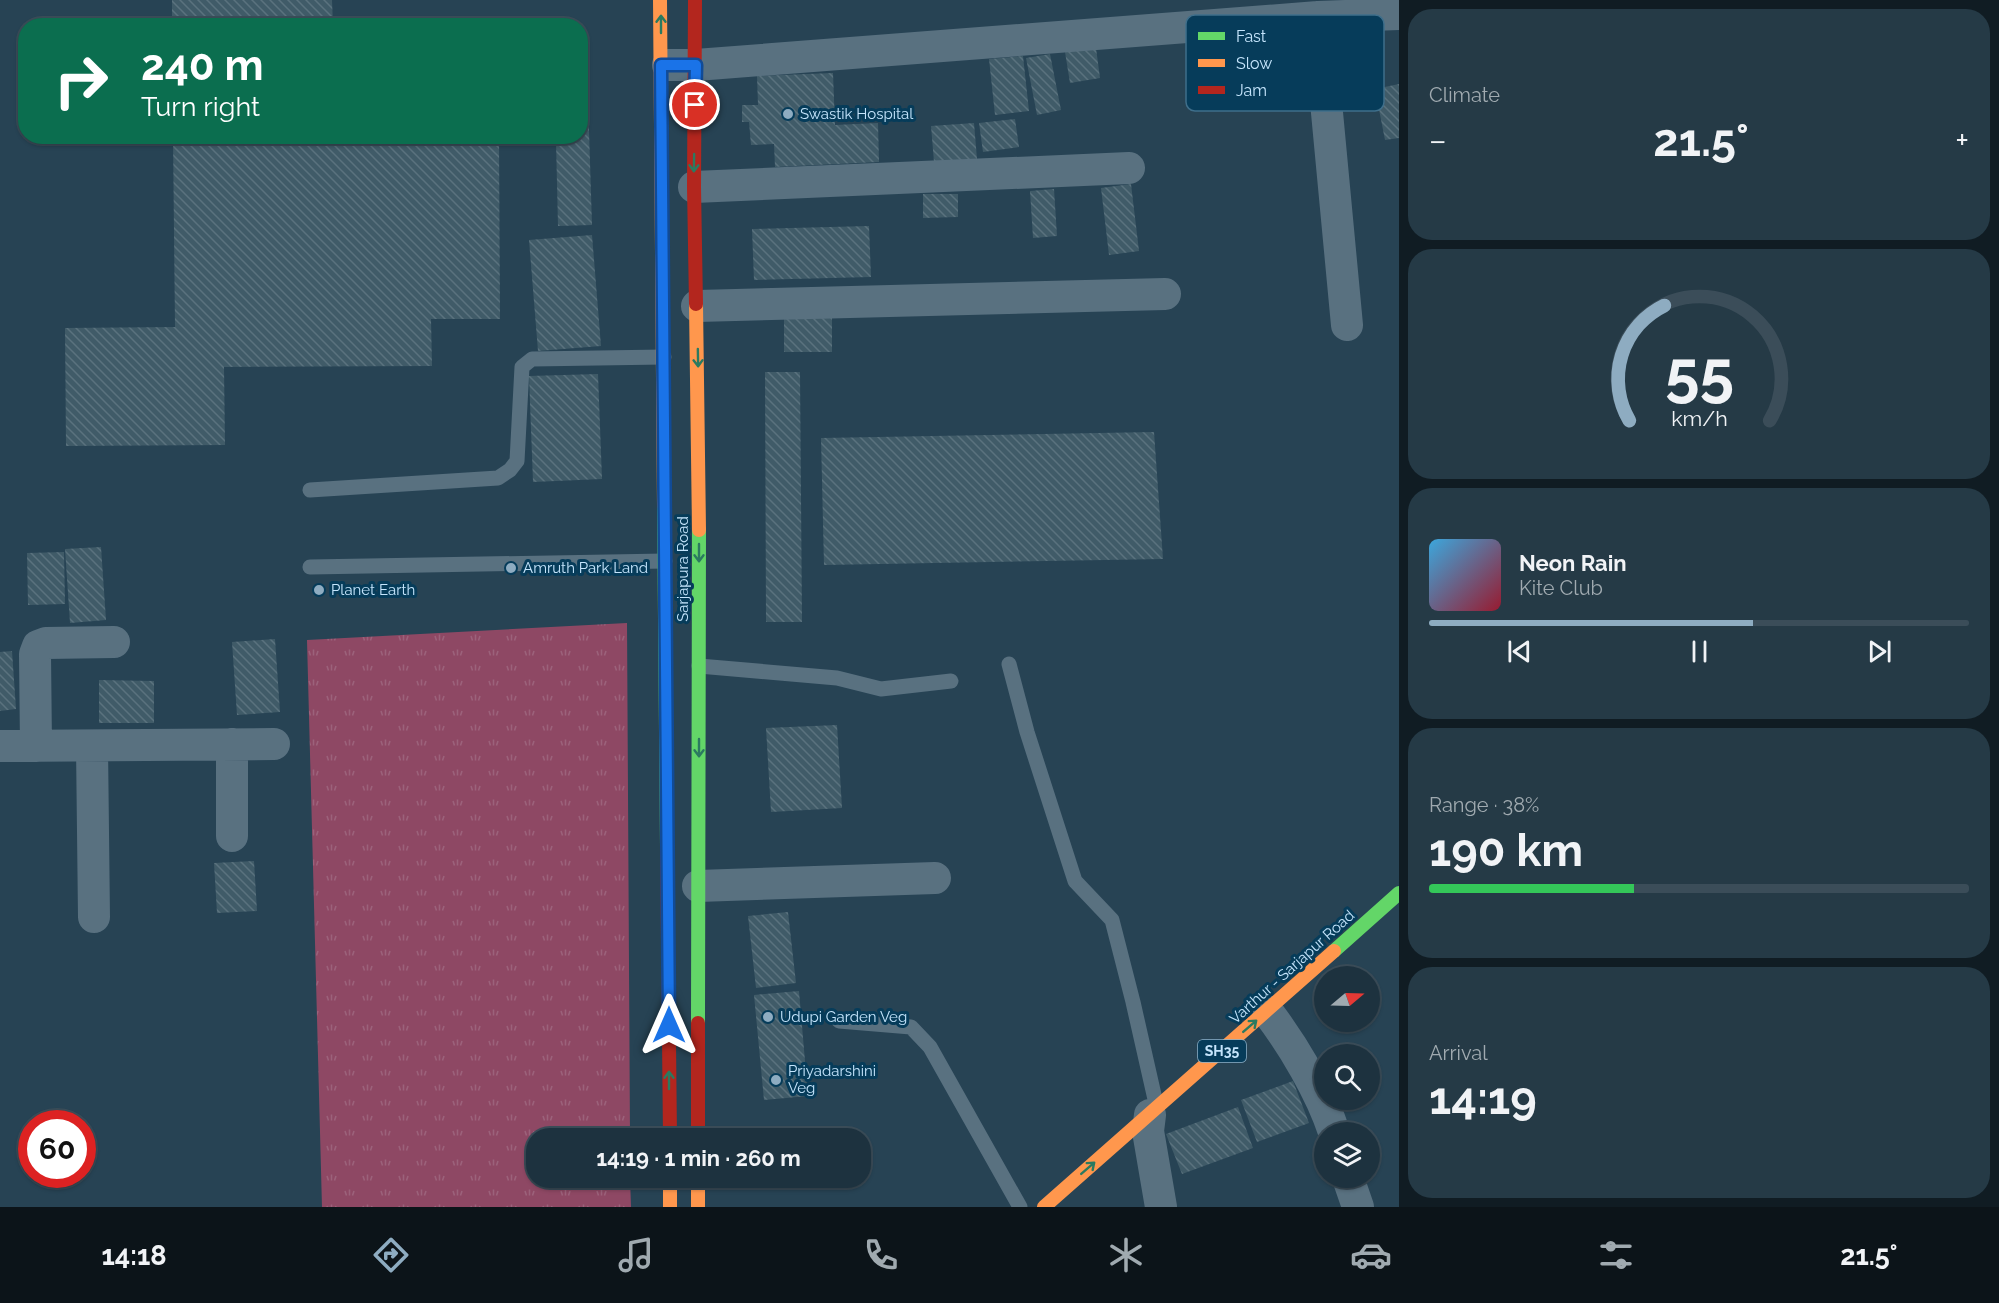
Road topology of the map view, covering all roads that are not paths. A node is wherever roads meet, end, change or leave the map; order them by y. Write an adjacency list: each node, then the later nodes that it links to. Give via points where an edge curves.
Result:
1 (660, 0): 6 (main road, Sarjapura Road, one-way to 1)
2 (695, 0): 7 (main road, Sarjapura Road)
3 (1399, 14): 4 (street)
4 (1372, 15)
5 (1186, 27): 7 (street)
6 (661, 65): 7 (street); 14 (main road, Sarjapura Road)
7 (696, 65): 10 (main road, Sarjapura Road, one-way to 10)
8 (1327, 111): 13 (street)
9 (1129, 168): 10 (street)
10 (694, 187): 12 (main road, Sarjapura Road)
11 (1165, 294): 12 (street)
12 (697, 306): 20 (main road, Sarjapura Road, one-way to 20)
13 (1347, 325)
14 (664, 357): 15 (lane, via 532,359 526,363 522,367 517,461 498,478); 16 (main road, Sarjapura Road)
15 (310, 490)
16 (665, 561): 17 (lane); 36 (main road, Sarjapura Road, one-way to 16)
17 (310, 567)
18 (114, 642): 25 (street, via 38,646)
19 (1009, 664): 34 (lane, via 1075,881 1112,920)
20 (699, 666): 21 (lane, via 837,678 881,689); 29 (main road, Sarjapura Road, one-way to 29)
21 (951, 681)
22 (232, 744): 23 (street); 26 (street); 27 (street)
23 (274, 744)
24 (0, 746): 25 (street)
25 (36, 746): 26 (street)
26 (92, 746): 31 (street)
27 (232, 836)
28 (935, 878): 29 (street)
29 (698, 886): 37 (main road, Sarjapura Road)
30 (1399, 893): 33 (main road, Varthur - Sarjapur Road / SH35)
31 (94, 917)
32 (839, 1021): 43 (lane, via 911,1027 930,1047)
33 (1275, 1023): 34 (main road, Varthur - Sarjapur Road / SH35, one-way to 33); 35 (street)
34 (1158, 1116): 44 (main road, Varthur - Sarjapur Road / SH35, one-way to 34); 45 (main road, Varthur - Sarjapur Road / SH35); 46 (street)
35 (1331, 1122)
36 (670, 1128)
37 (698, 1128)
38 (670, 1188): 41 (main road)
39 (698, 1188): 42 (main road)
40 (1351, 1188): 47 (street)
41 (670, 1207)
42 (698, 1207)
43 (1020, 1207)
44 (1044, 1207)
45 (1065, 1207)
46 (1161, 1207)
47 (1358, 1207)

